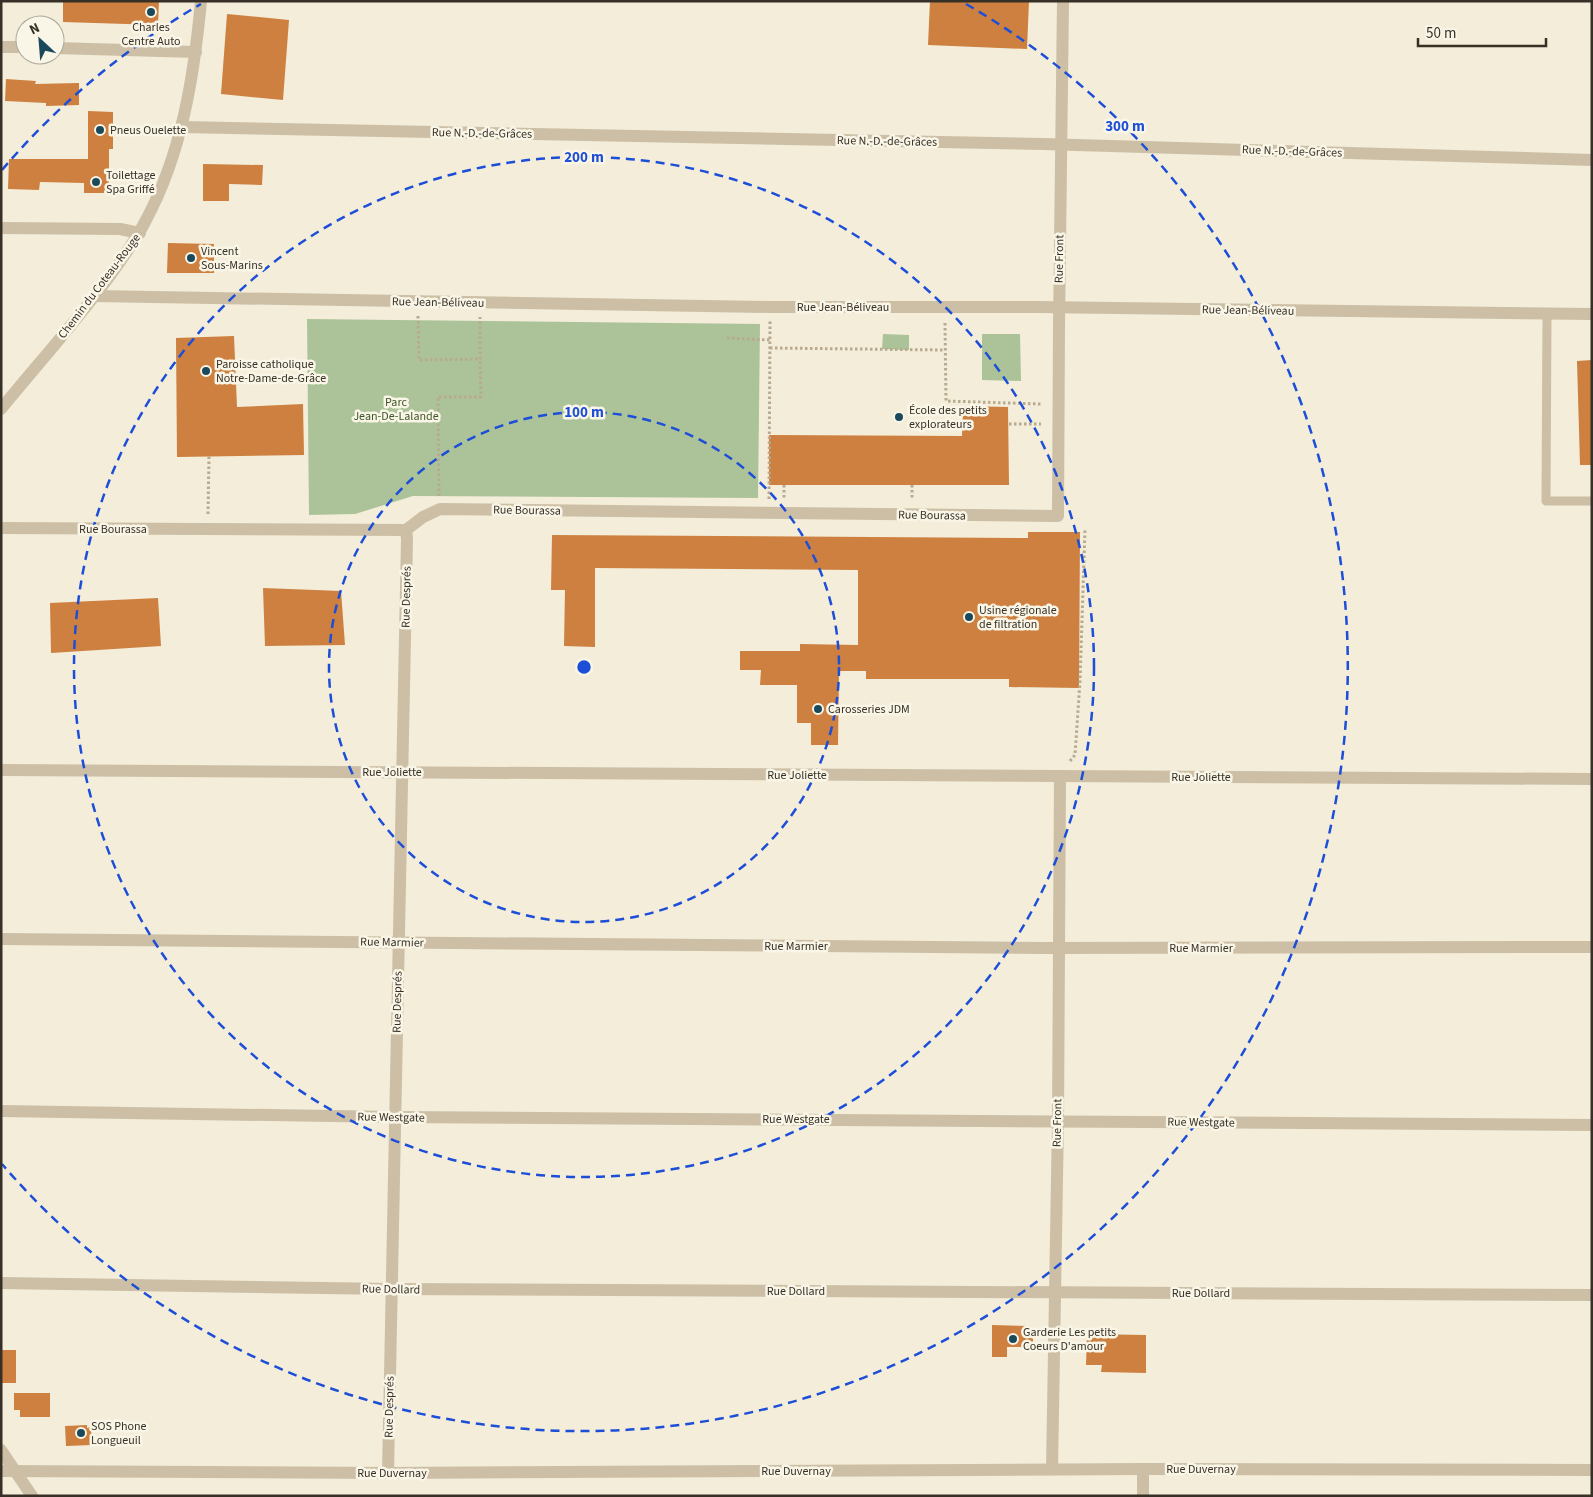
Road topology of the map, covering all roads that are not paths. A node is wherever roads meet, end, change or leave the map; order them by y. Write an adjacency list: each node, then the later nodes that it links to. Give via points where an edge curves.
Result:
1 (201, 1): 6 (street, Chemin du Coteau-Rouge)
2 (1063, 1): 8 (street, Rue Front)
3 (1, 46): 4 (street)
4 (15, 47)
5 (65, 48): 6 (street)
6 (196, 52): 7 (street, Chemin du Coteau-Rouge)
7 (182, 127): 8 (street, Rue N.-D.-de-Grâces); 11 (street, Chemin du Coteau-Rouge, via 165,179)
8 (1061, 145): 9 (street, Rue N.-D.-de-Grâces); 13 (street, Rue Front)
9 (1592, 160)
10 (1, 228): 11 (street, via 120,229)
11 (140, 233): 12 (street, Chemin du Coteau-Rouge)
12 (94, 296): 13 (street, Rue Jean-Béliveau, via 770,307); 16 (street, Chemin du Coteau-Rouge)
13 (1059, 308): 14 (street, Rue Jean-Béliveau); 18 (street, Rue Front)
14 (1547, 314): 15 (street, Rue Jean-Béliveau); 17 (lane, via 1546,501)
15 (1592, 314)
16 (2, 407)
17 (1592, 500)
18 (1058, 516): 20 (street, Rue Bourassa, via 440,509)
19 (1, 528): 20 (street, Rue Bourassa)
20 (406, 530): 22 (street, Rue Després)
21 (1, 770): 22 (street, Rue Joliette)
22 (402, 772): 23 (street, Rue Joliette); 26 (street, Rue Després)
23 (1060, 776): 24 (street, Rue Joliette); 28 (street, Rue Front)
24 (1592, 780)
25 (1, 939): 26 (street, Rue Marmier)
26 (398, 942): 28 (street, Rue Marmier); 30 (street, Rue Després)
27 (1592, 947): 28 (street, Rue Marmier)
28 (1059, 948): 31 (street, Rue Front)
29 (1, 1111): 30 (street, Rue Westgate)
30 (395, 1117): 31 (street, Rue Westgate); 34 (street, Rue Després)
31 (1058, 1121): 32 (street, Rue Westgate); 35 (street, Rue Front)
32 (1592, 1126)
33 (1, 1283): 34 (street, Rue Dollard)
34 (391, 1289): 35 (street, Rue Dollard); 43 (street, Rue Després)
35 (1054, 1292): 36 (street, Rue Dollard); 38 (street, Rue Front)
36 (1592, 1295)
37 (1, 1450): 42 (street)
38 (1052, 1469): 39 (street, Rue Duvernay); 43 (street, Rue Duvernay)
39 (1143, 1469): 40 (street, Rue Duvernay); 45 (street)
40 (1592, 1470)
41 (1, 1471): 42 (street, Rue Duvernay)
42 (16, 1471): 43 (street, Rue Duvernay); 44 (street)
43 (388, 1473)
44 (32, 1496)
45 (1143, 1496)

